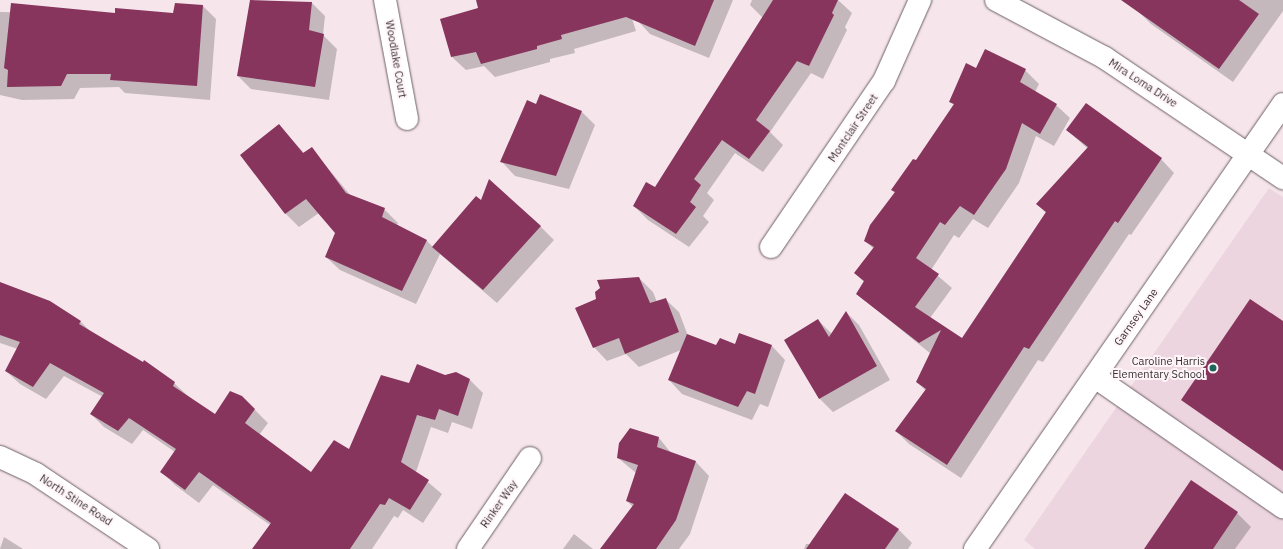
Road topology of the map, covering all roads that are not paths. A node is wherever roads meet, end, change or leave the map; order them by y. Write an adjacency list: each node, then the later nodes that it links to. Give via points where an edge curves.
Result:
1 (385, 0): 5 (street, Woodlake Court)
2 (920, 0): 8 (street, Montclair Street, via 884,81)
3 (996, 0): 6 (street, Mira Loma Drive, via 1105,58)
4 (1283, 104): 6 (street, Garnsey Lane)
5 (406, 119)
6 (1248, 154): 7 (street, Mira Loma Drive); 9 (street, Garnsey Lane)
7 (1283, 178)
8 (771, 247)
9 (1095, 377): 12 (street); 15 (street, Garnsey Lane)
10 (0, 457): 13 (street, North Stine Road, via 36,474)
11 (530, 458): 14 (street, Rinker Way)
12 (1283, 506)
13 (148, 549)
14 (468, 549)
15 (975, 549)

